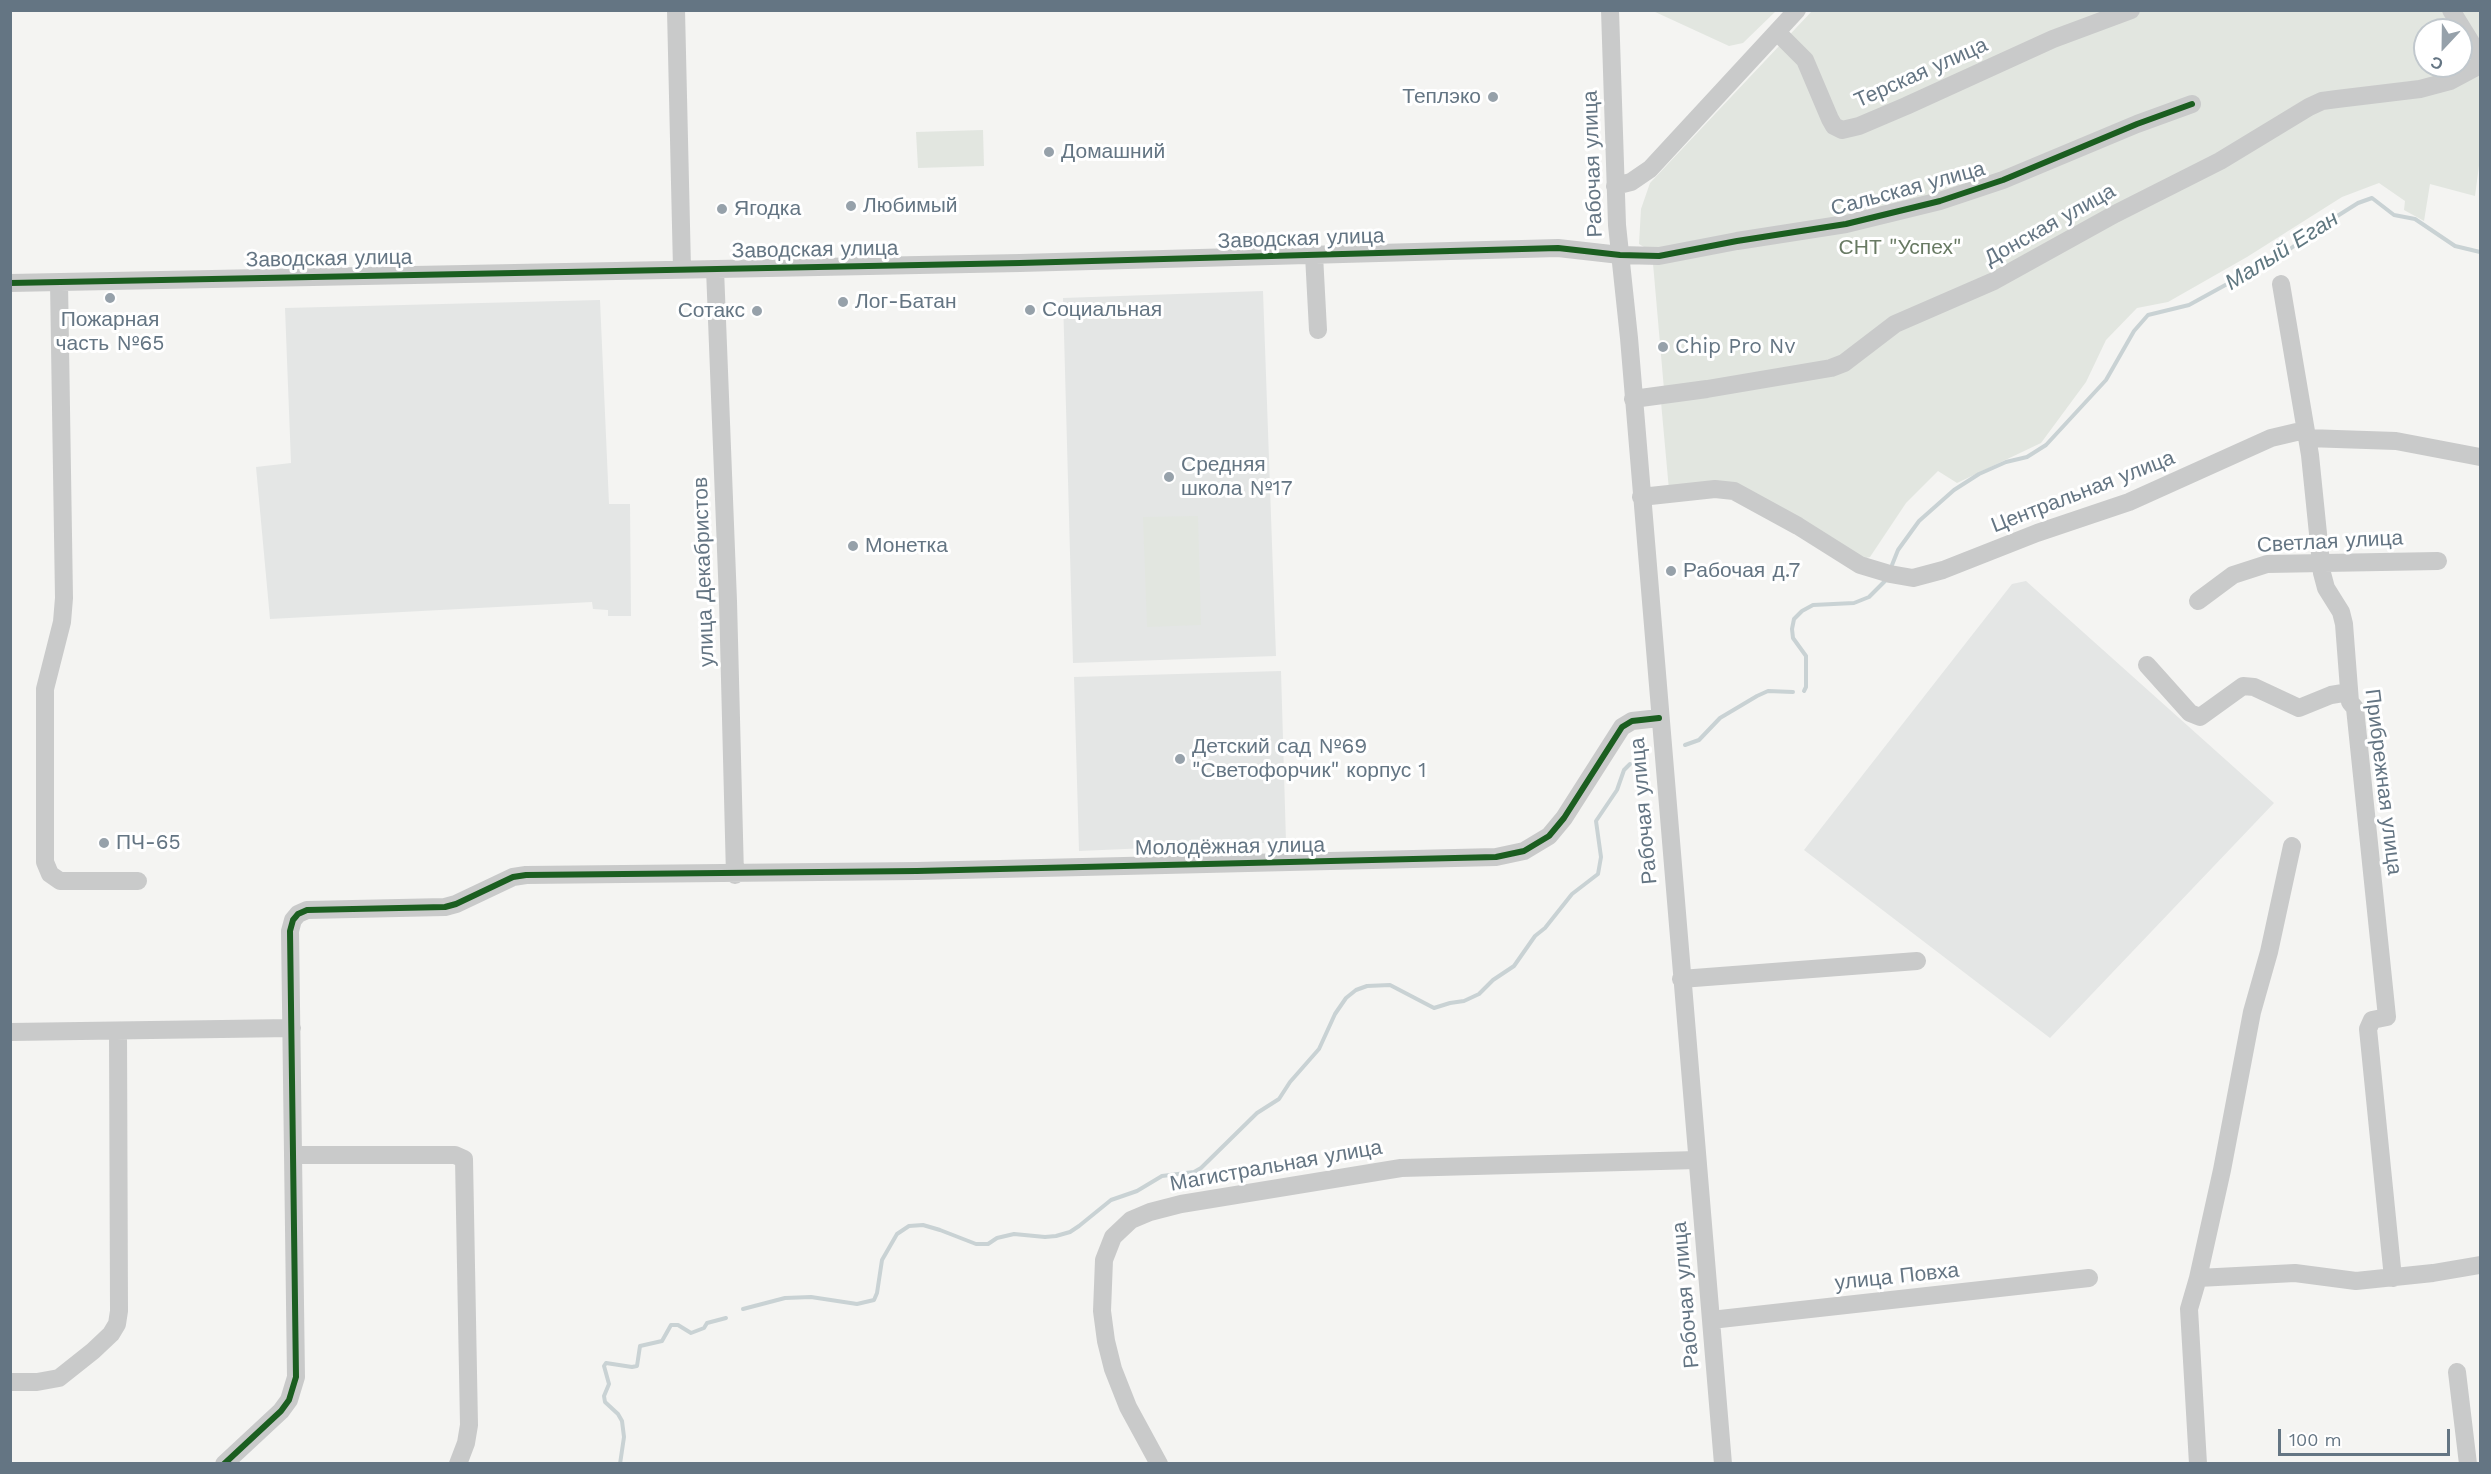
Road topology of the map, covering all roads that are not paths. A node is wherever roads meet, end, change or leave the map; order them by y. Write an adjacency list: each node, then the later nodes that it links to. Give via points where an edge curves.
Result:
1 (676, 10): 13 (street)
2 (1610, 10): 10 (street, Рабочая улица)
3 (1797, 10): 6 (street)
4 (2131, 10): 6 (street, Терская улица, via 2053,39 1906,106 1842,130 1830,119 1805,60)
5 (2451, 12): 7 (street)
6 (1777, 32): 10 (street, via 1650,169 1631,182)
7 (2481, 57)
8 (2481, 65): 19 (street, Донская улица, via 2450,81 2420,89 2322,101 2308,107 2220,161 1994,281 1894,324 1844,363 1670,396)
9 (2192, 104): 12 (street, Сальская улица, via 2003,180 1940,201 1846,224 1659,256)
10 (1615, 186): 12 (street, Рабочая улица)
11 (1314, 255): 12 (street, Заводская улица, via 1558,248); 14 (street, Заводская улица); 18 (street)
12 (1620, 255): 19 (street, Рабочая улица)
13 (682, 269): 14 (street, Заводская улица); 15 (street, Заводская улица)
14 (715, 269): 30 (street, улица Декабристов)
15 (59, 282): 16 (street, Заводская улица); 31 (street, via 64,598 62,622 45,688 45,862 50,874 60,880)
16 (10, 283)
17 (2281, 284): 20 (street, Прибрежная улица)
18 (1318, 330)
19 (1633, 399): 22 (street, Рабочая улица)
20 (2306, 434): 21 (street, Центральная улица, via 2396,441); 22 (street, Центральная улица, via 2271,438 2129,502 1913,578 1873,570 1843,556 1734,491 1715,489); 24 (street, Прибрежная улица)
21 (2481, 457)
22 (1641, 497): 28 (street, Рабочая улица)
23 (2438, 561): 24 (street, Светлая улица)
24 (2321, 563): 25 (street, Светлая улица, via 2256,566 2233,575); 27 (street, Прибрежная улица, via 2326,588 2344,624)
25 (2199, 601)
26 (2146, 665): 27 (street, via 2190,713 2200,717 2243,686 2254,687 2300,708)
27 (2349, 692): 42 (street, Прибрежная улица, via 2355,708 2387,1017 2372,1020 2368,1029)
28 (1659, 718): 30 (street, Молодёжная улица, via 1632,721 1622,727 1549,836 1524,851 1496,857); 33 (street, Рабочая улица)
29 (2292, 846): 41 (street, via 2252,1012)
30 (735, 874): 34 (street, Молодёжная улица, via 526,875 445,907 307,910 293,920 290,932)
31 (138, 881)
32 (1917, 961): 33 (street)
33 (1681, 979): 38 (street, Рабочая улица)
34 (292, 1028): 35 (street); 37 (street, Молодёжная улица)
35 (118, 1031): 36 (street); 45 (street, via 117,1324 93,1351 59,1378)
36 (10, 1032)
37 (293, 1155): 46 (street, Молодёжная улица, via 294,1389 281,1411); 47 (street, via 455,1155 464,1160 469,1425)
38 (1697, 1160): 43 (street, Рабочая улица); 48 (street, Магистральная улица, via 1401,1168 1181,1204 1131,1220 1113,1237 1104,1260 1102,1311 1113,1369 1128,1407)
39 (2481, 1265): 42 (street)
40 (2089, 1278): 43 (street, улица Повха)
41 (2198, 1278): 42 (street, via 2295,1273 2356,1281); 50 (street, via 2189,1309)
42 (2393, 1278)
43 (1711, 1320): 49 (street, Рабочая улица)
44 (2457, 1372): 51 (street)
45 (10, 1383)
46 (224, 1464)
47 (458, 1464)
48 (1159, 1464)
49 (1723, 1464)
50 (2198, 1464)
51 (2468, 1464)

